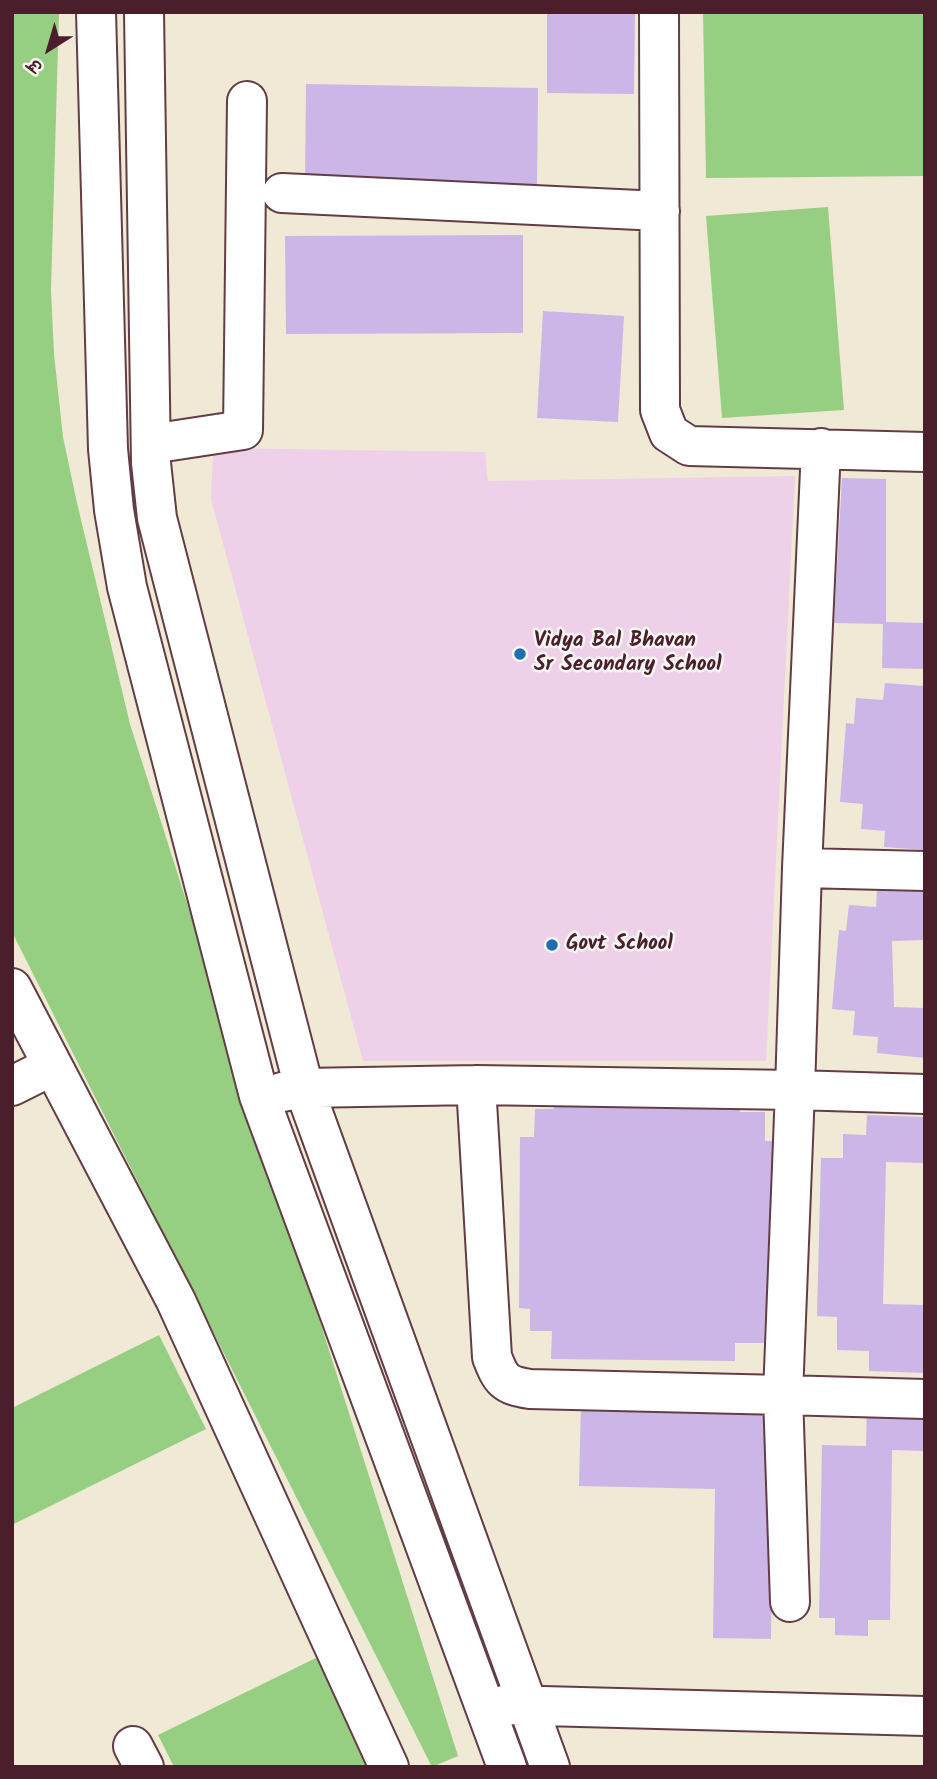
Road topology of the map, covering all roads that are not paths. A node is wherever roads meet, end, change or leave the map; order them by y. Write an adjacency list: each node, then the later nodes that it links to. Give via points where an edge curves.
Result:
1 (96, 12): 19 (street, via 106,400 114,510 127,587)
2 (144, 12): 7 (street)
3 (659, 12): 6 (street)
4 (247, 102): 7 (street, via 243,430)
5 (282, 193): 6 (street)
6 (660, 211): 8 (street, via 660,410 669,433 689,446)
7 (150, 444): 16 (street, via 157,518)
8 (821, 448): 9 (street); 10 (street)
9 (925, 452)
10 (802, 868): 11 (street); 17 (street)
11 (925, 871)
12 (12, 988): 13 (street)
13 (52, 1066): 15 (street); 26 (street, via 176,1301)
14 (476, 1085): 16 (street); 17 (street); 20 (street, via 492,1357 500,1377 512,1386 530,1389)
15 (12, 1086)
16 (304, 1088): 19 (street); 24 (street)
17 (795, 1090): 18 (street); 20 (street)
18 (925, 1094)
19 (260, 1096): 23 (street)
20 (783, 1395): 21 (street); 22 (street)
21 (925, 1399)
22 (790, 1602)
23 (484, 1705): 24 (street); 27 (street)
24 (528, 1706): 25 (street); 28 (street)
25 (925, 1716)
26 (390, 1767)
27 (507, 1767)
28 (550, 1767)

